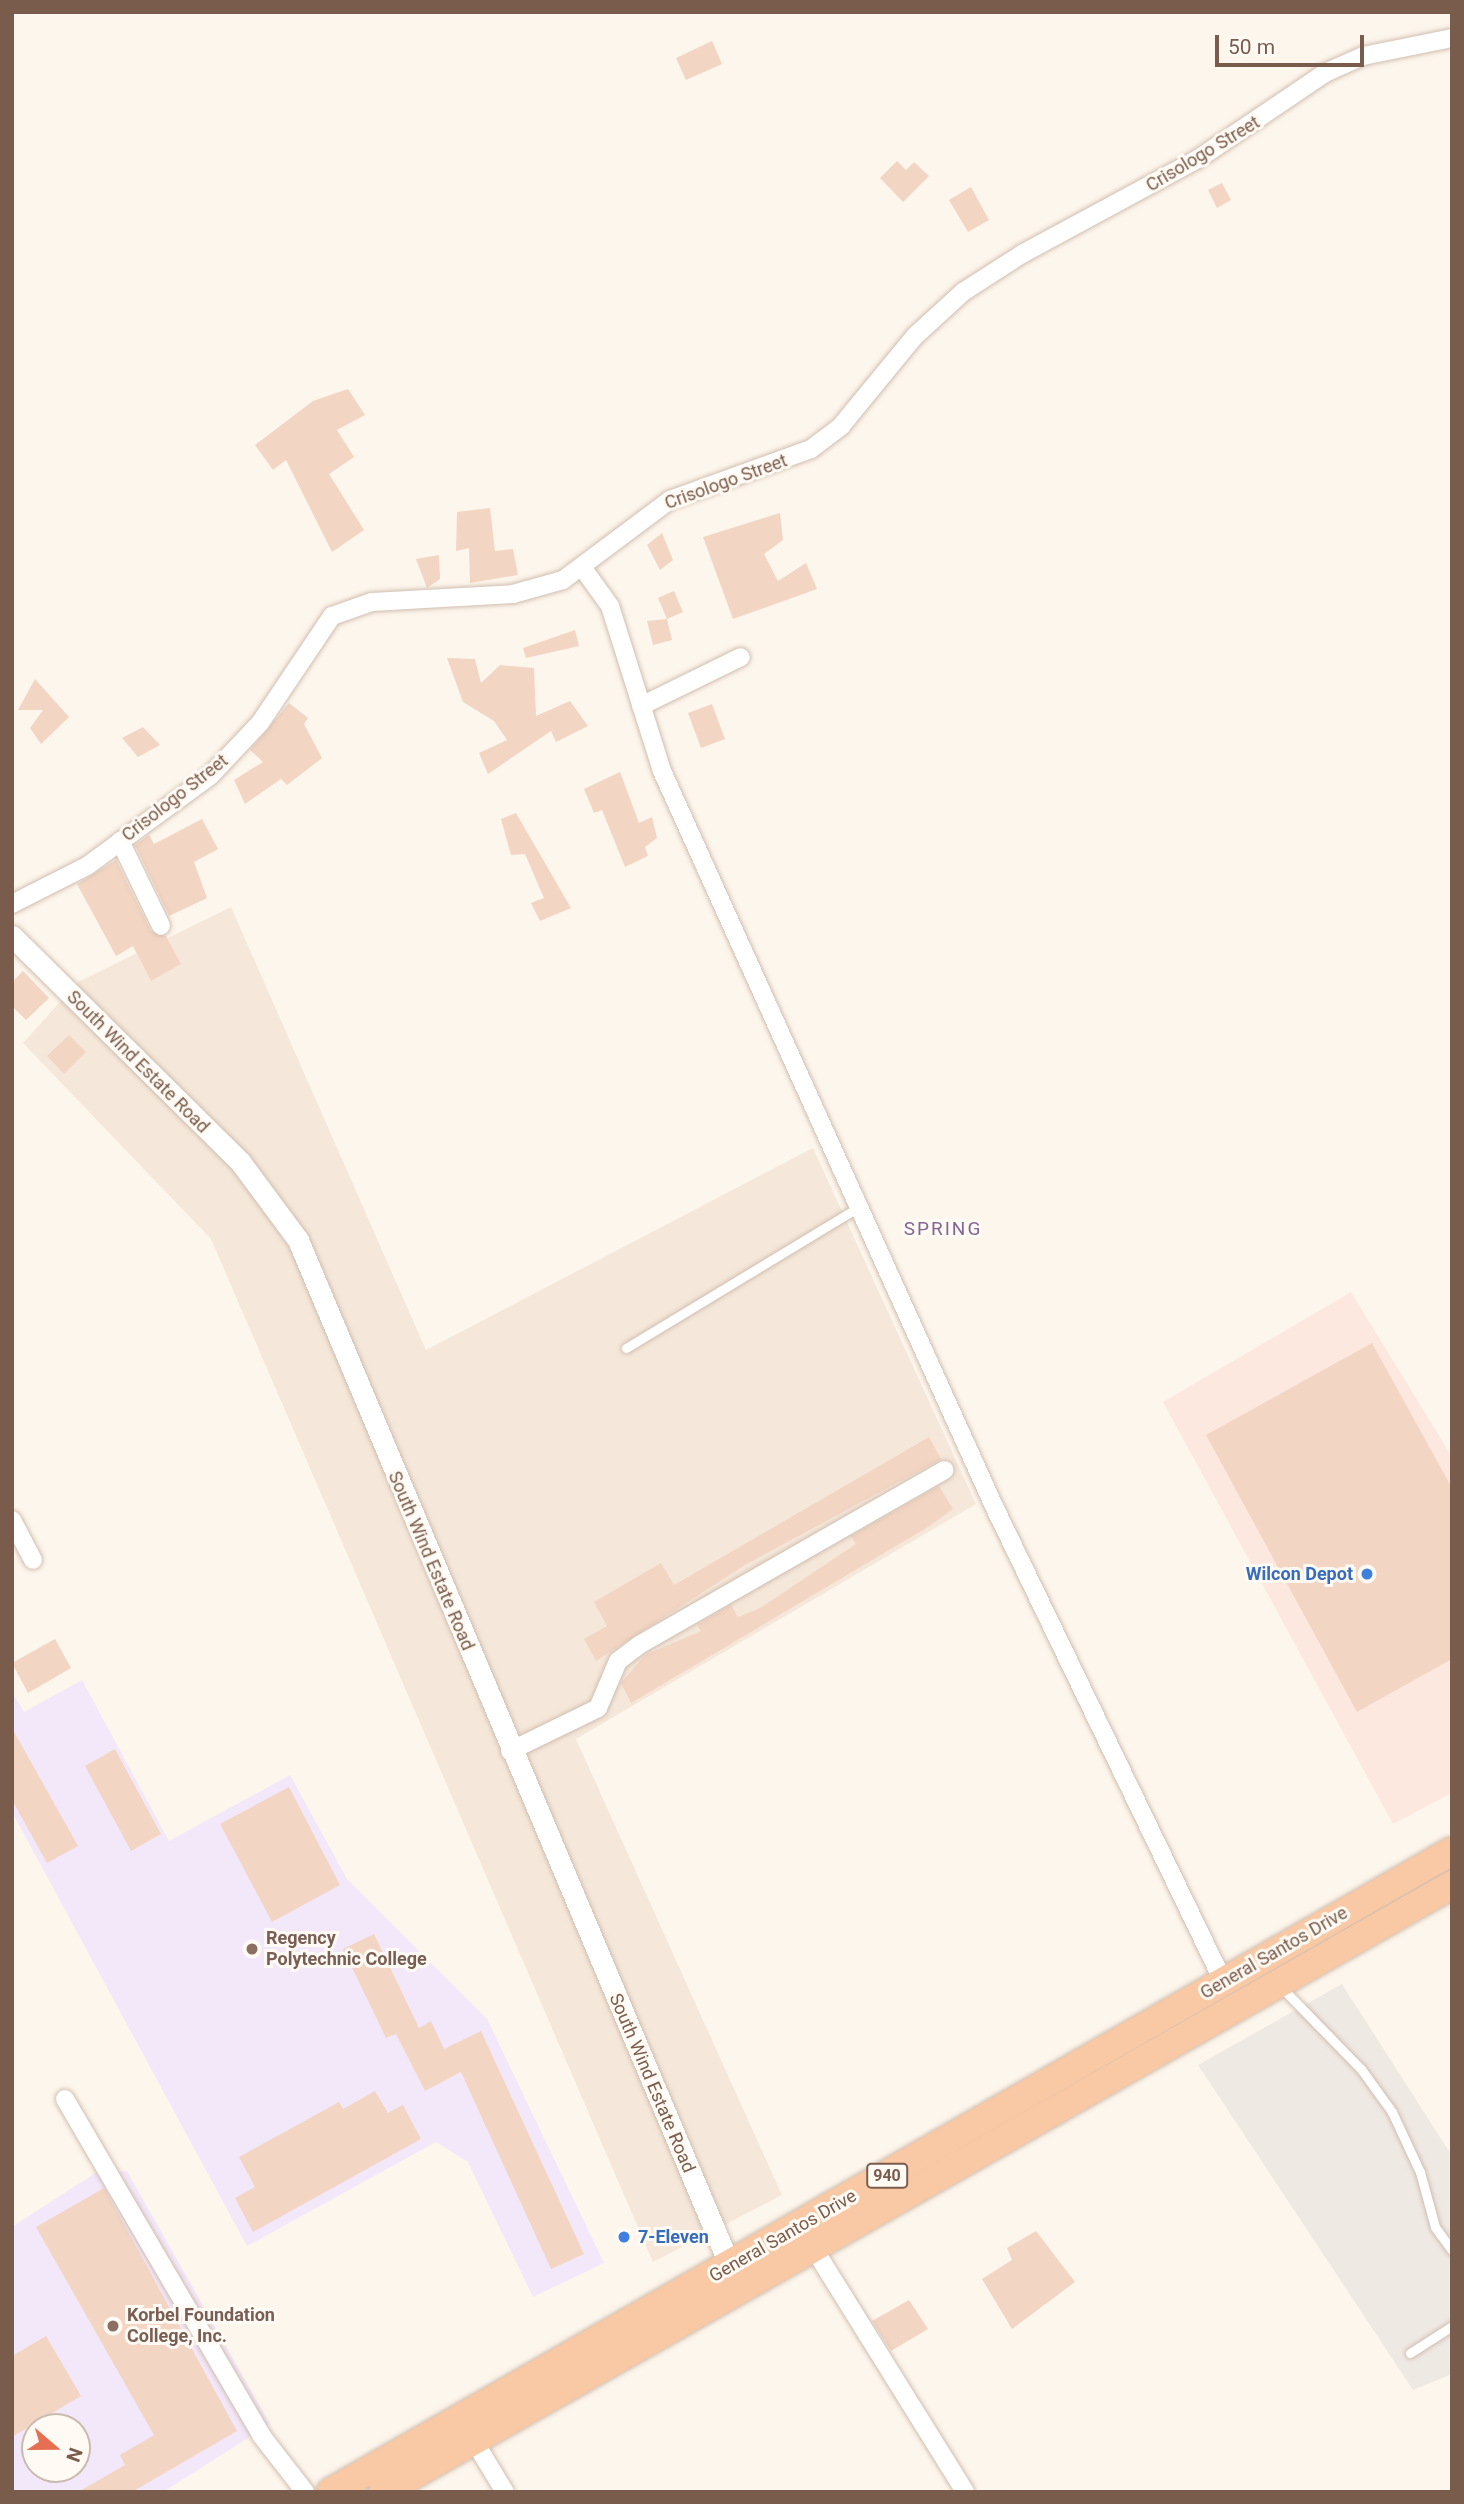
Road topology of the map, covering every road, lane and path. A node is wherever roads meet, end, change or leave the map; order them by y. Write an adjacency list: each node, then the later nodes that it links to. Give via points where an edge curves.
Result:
1 (1452, 38): 2 (street, Crisologo Street, via 1363,56 1325,73 1198,159 1022,254 963,292 925,327 841,426 811,449 670,500 614,536)
2 (582, 566): 4 (street, via 610,606); 5 (street, Crisologo Street, via 531,591 372,601 332,616 238,748)
3 (741, 657): 4 (street)
4 (641, 706): 9 (street, via 662,771)
5 (120, 841): 6 (street, Crisologo Street, via 55,885); 7 (street)
6 (12, 904)
7 (161, 926)
8 (12, 936): 14 (street, South Wind Estate Road, via 242,1163 281,1211)
9 (859, 1208): 10 (lane); 17 (street)
10 (626, 1348)
11 (944, 1470): 14 (street, via 639,1645 618,1661 598,1708)
12 (12, 1520): 13 (street)
13 (33, 1560)
14 (510, 1751): 22 (street, South Wind Estate Road)
15 (1452, 1851): 17 (highway, General Santos Drive / 940)
16 (1452, 1885): 18 (highway, General Santos Drive / 940)
17 (1223, 1981): 22 (highway, General Santos Drive / 940)
18 (1278, 1985): 20 (highway, General Santos Drive / 940); 21 (lane, via 1361,2069 1392,2112 1420,2172 1435,2227)
19 (65, 2099): 26 (street, via 261,2435)
20 (814, 2249): 25 (highway, General Santos Drive / 940); 30 (street)
21 (1452, 2250)
22 (730, 2266): 27 (highway, General Santos Drive / 940)
23 (1452, 2326): 24 (lane)
24 (1410, 2353)
25 (473, 2439): 28 (highway, General Santos Drive / 940); 29 (street)
26 (305, 2492)
27 (331, 2492)
28 (383, 2492)
29 (506, 2492)
30 (965, 2492)

